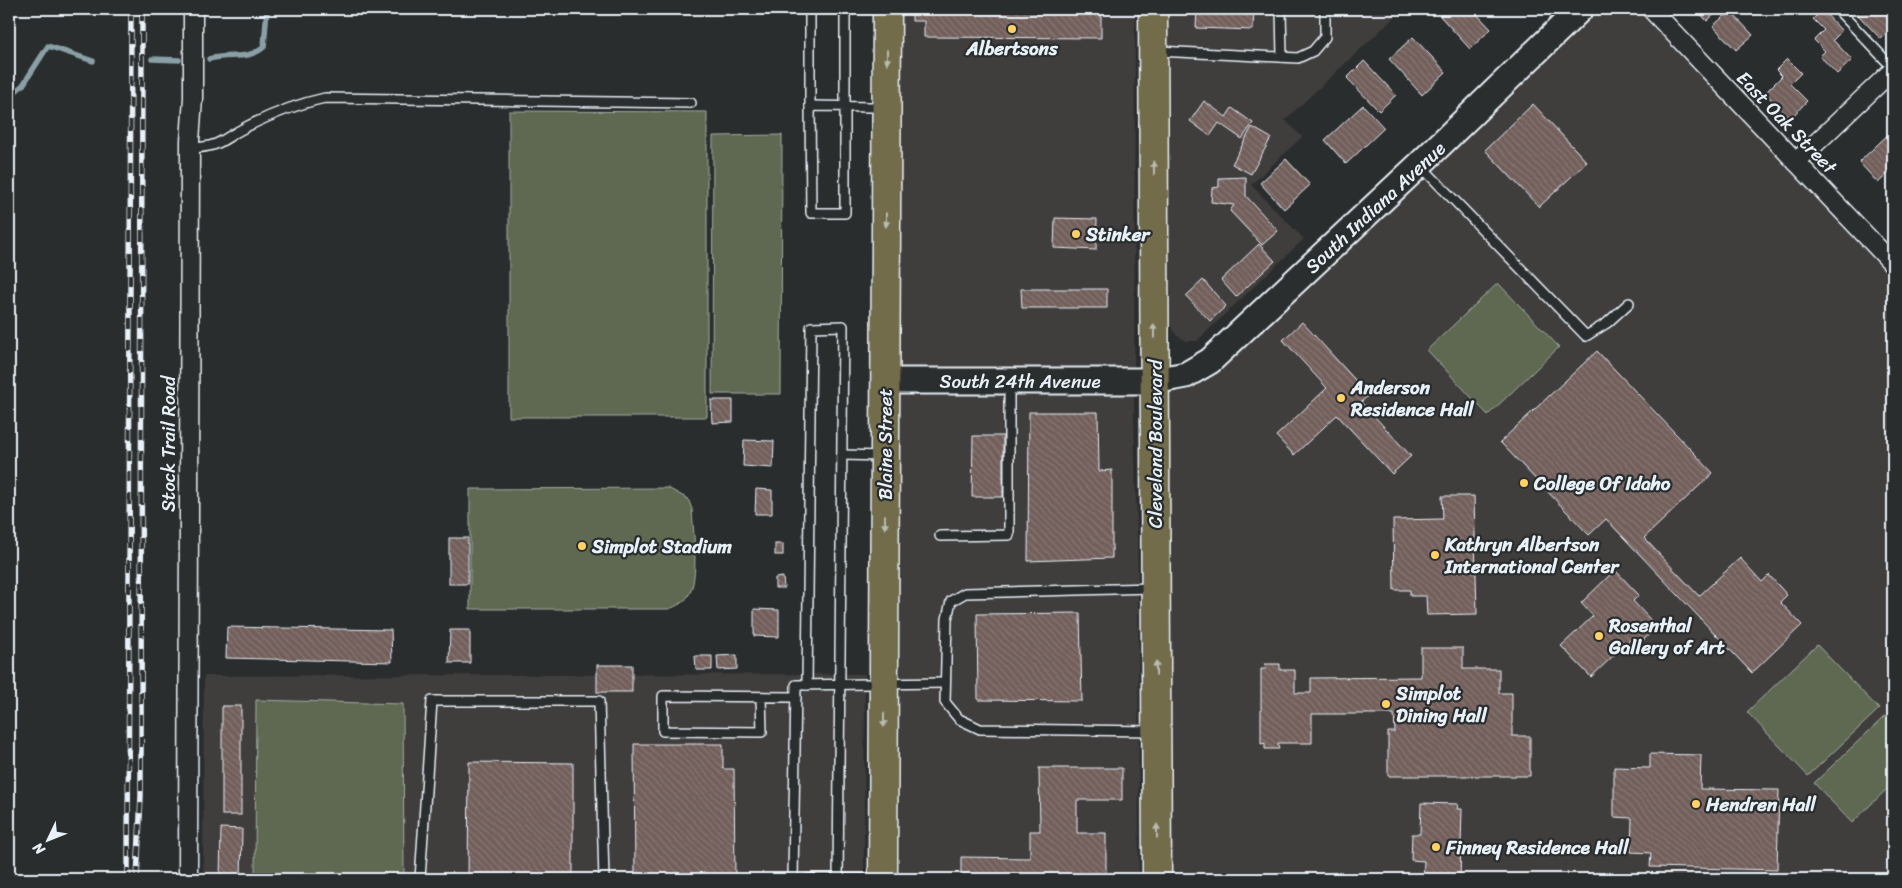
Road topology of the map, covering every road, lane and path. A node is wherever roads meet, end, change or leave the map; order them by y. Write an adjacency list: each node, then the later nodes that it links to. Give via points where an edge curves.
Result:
1 (193, 9): 18 (street, Stock Trail Road)
2 (810, 9): 15 (lane)
3 (845, 9): 16 (lane)
4 (886, 9): 17 (main road, Blaine Street, one-way to 17)
5 (1153, 9): 11 (main road, Cleveland Boulevard)
6 (1281, 9): 12 (lane)
7 (1325, 9): 12 (lane, via 1325,37 1313,51 1298,58)
8 (1580, 9): 20 (main road, South Indiana Avenue)
9 (1650, 9): 19 (street, East Oak Street)
10 (1837, 9): 13 (lane)
11 (1154, 51): 12 (lane); 24 (main road, Cleveland Boulevard, one-way to 11)
12 (1282, 57)
13 (1893, 69): 19 (street)
14 (691, 103): 18 (lane, via 326,98 294,105 210,147)
15 (810, 106): 16 (lane); 16 (lane, via 811,213 845,213)
16 (845, 106): 17 (lane)
17 (887, 107): 25 (main road, Blaine Street, one-way to 25)
18 (190, 148): 37 (street, Stock Trail Road)
19 (1796, 162): 21 (street, East Oak Street)
20 (1419, 165): 22 (lane, via 1586,336); 24 (main road, South Indiana Avenue, via 1210,362 1186,375)
21 (1893, 264)
22 (1629, 303)
23 (1009, 381): 24 (main road, South 24th Avenue); 25 (main road, South 24th Avenue); 28 (lane, via 1009,535)
24 (1154, 381): 29 (main road, Cleveland Boulevard)
25 (886, 382): 27 (main road, Blaine Street)
26 (842, 455): 27 (lane); 32 (lane, via 843,326 811,327); 33 (lane)
27 (885, 456): 31 (main road, Blaine Street, one-way to 31)
28 (940, 536)
29 (1156, 588): 30 (lane, via 965,593 951,601 947,619); 36 (main road, Cleveland Boulevard, one-way to 29)
30 (945, 683): 31 (lane); 36 (lane, via 944,702 959,720 980,729)
31 (884, 684): 33 (lane); 44 (main road, Blaine Street, one-way to 44)
32 (807, 685): 33 (lane); 35 (lane, via 796,686)
33 (840, 685): 42 (lane)
34 (761, 697): 34 (lane, via 664,696 662,731 762,732); 35 (lane)
35 (796, 697): 40 (lane)
36 (1156, 731): 45 (main road, Cleveland Boulevard, one-way to 36)
37 (188, 879)
38 (420, 879): 39 (lane, via 432,701 599,701)
39 (604, 879)
40 (793, 879)
41 (807, 879): 42 (lane)
42 (838, 879): 43 (lane)
43 (879, 879)
44 (884, 879)
45 (1157, 879)

